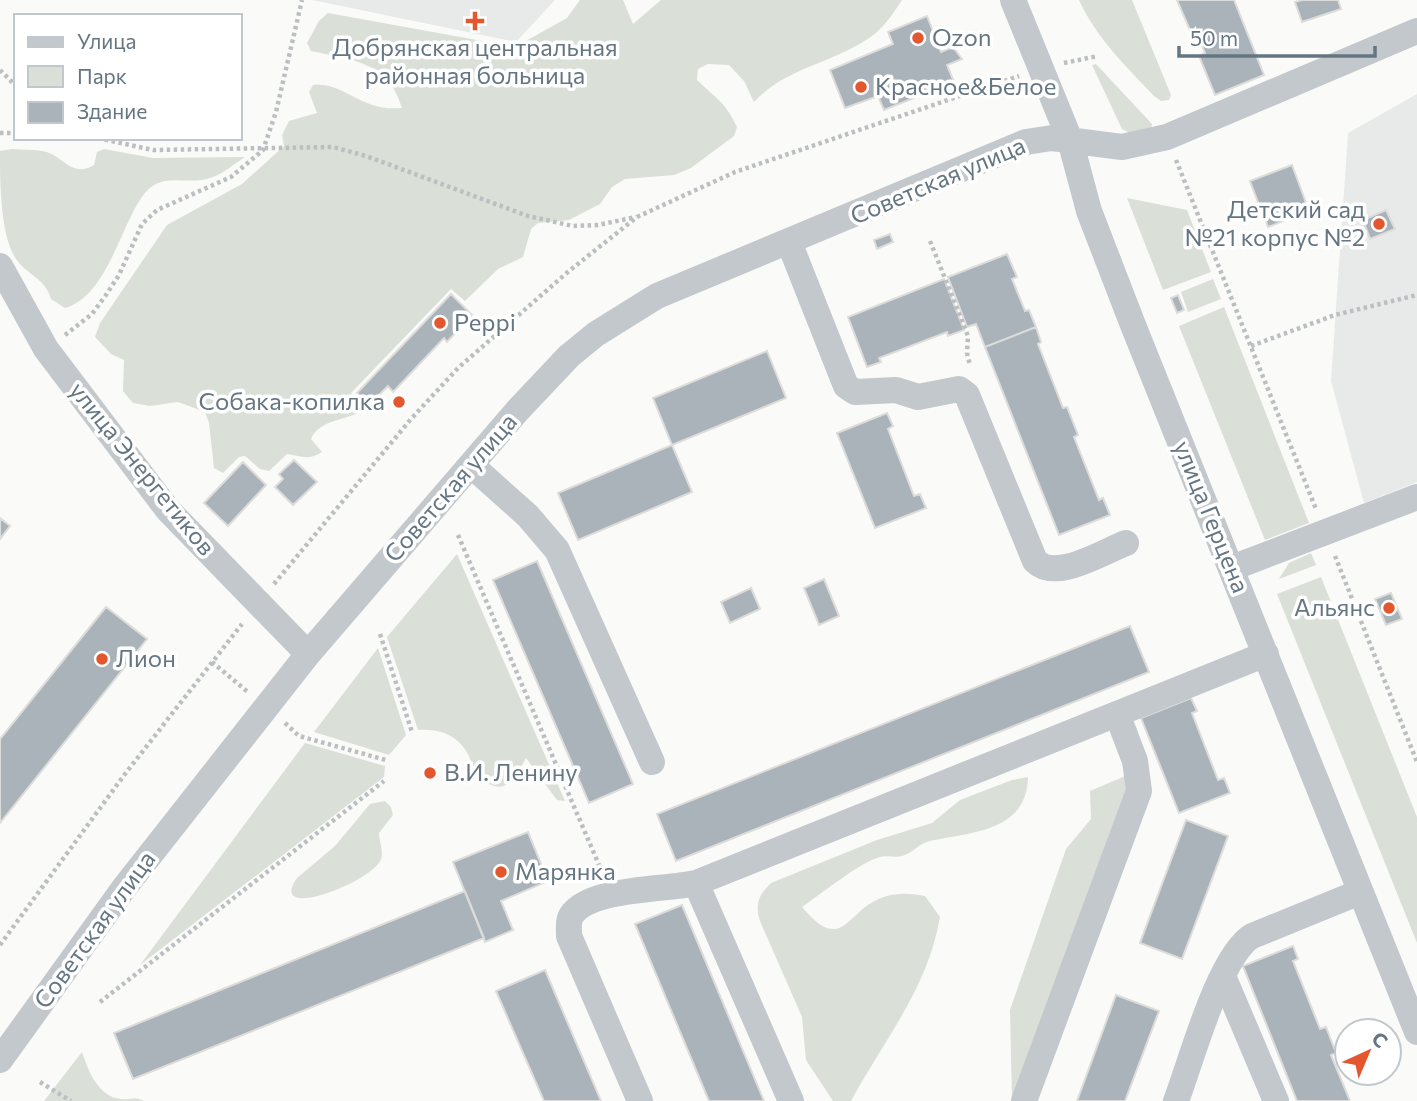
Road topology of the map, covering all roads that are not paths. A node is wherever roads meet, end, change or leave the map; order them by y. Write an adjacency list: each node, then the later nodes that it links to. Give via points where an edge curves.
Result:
1 (1013, 0): 3 (street, улица Герцена)
2 (1417, 31): 3 (street, Советская улица, via 1167,136 1122,147)
3 (1070, 140): 4 (street, Советская улица, via 1026,142); 9 (street, улица Герцена, via 1089,211)
4 (789, 242): 6 (street, Советская улица, via 657,296 596,334 545,380); 8 (street, via 846,386 855,392 896,390 918,397 959,388 967,395 1041,567 1059,569)
5 (0, 266): 10 (street, улица Энергетиков, via 46,349 168,510)
6 (471, 465): 10 (street, Советская улица); 13 (street, via 528,516 557,551)
7 (1417, 497): 9 (street)
8 (1126, 543)
9 (1232, 568): 11 (street, улица Герцена)
10 (308, 654): 18 (street, Советская улица, via 124,888)
11 (1266, 654): 12 (street); 15 (street, улица Герцена)
12 (1117, 714): 14 (street); 21 (street, via 1135,761 1139,791)
13 (652, 762)
14 (696, 883): 19 (street, via 612,896 574,911 568,921 569,936); 20 (street)
15 (1360, 892): 16 (street, via 1252,936 1233,954); 17 (street, улица Герцена)
16 (1223, 976): 22 (street); 23 (street)
17 (1417, 1032)
18 (0, 1060)
19 (640, 1101)
20 (791, 1101)
21 (1024, 1101)
22 (1177, 1101)
23 (1276, 1101)

